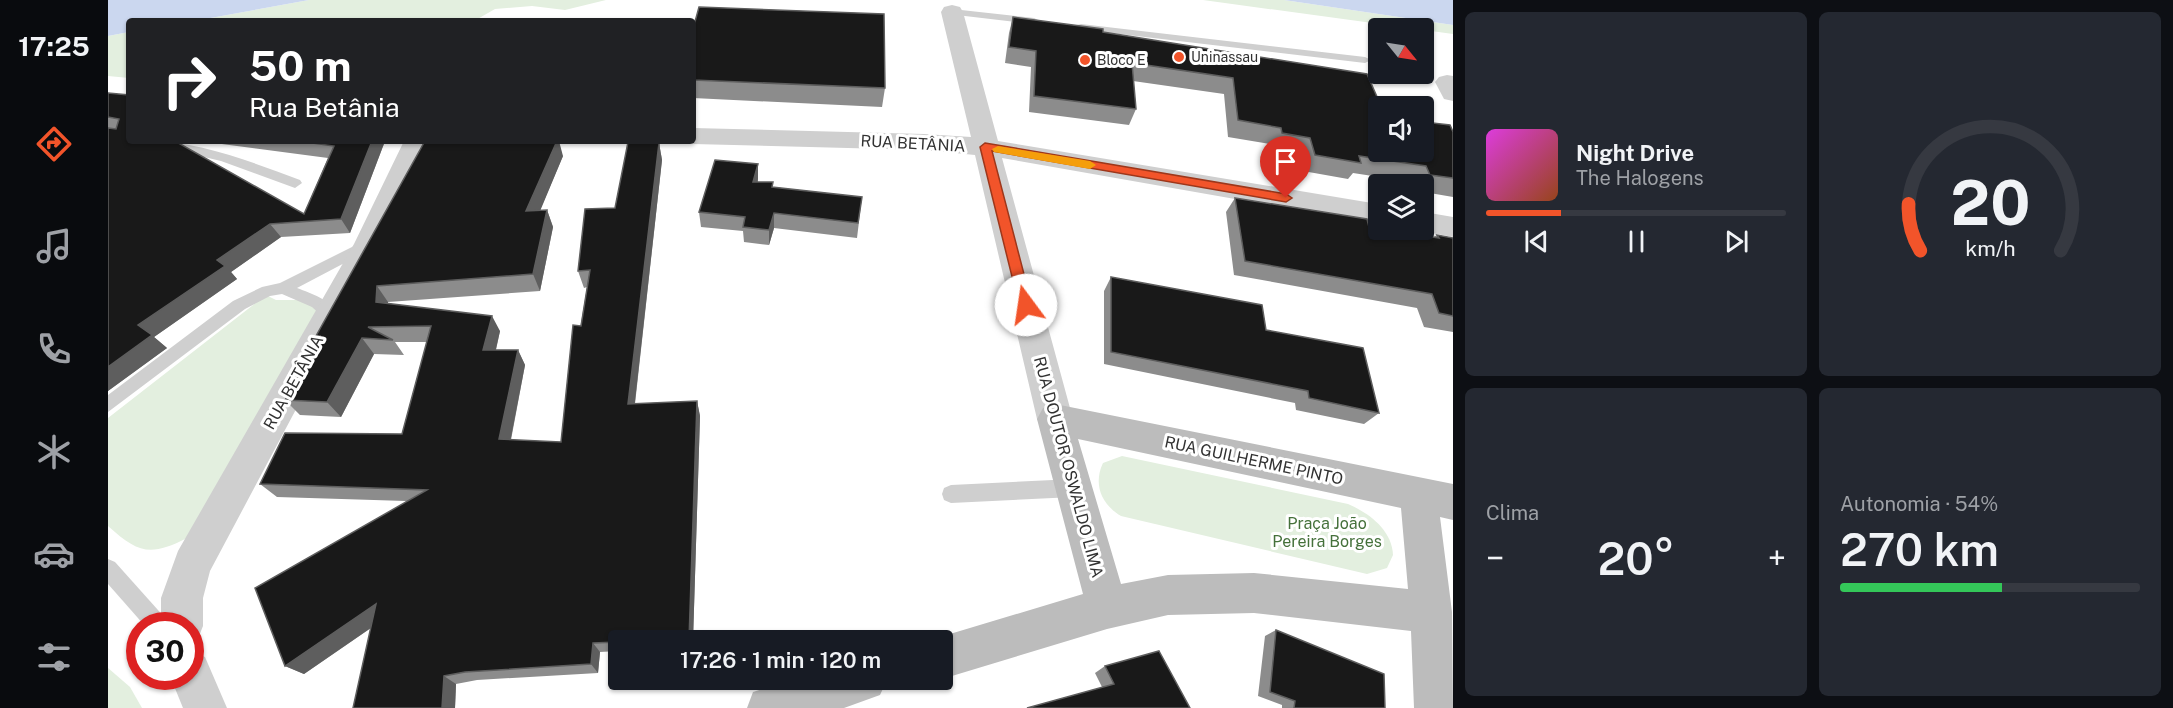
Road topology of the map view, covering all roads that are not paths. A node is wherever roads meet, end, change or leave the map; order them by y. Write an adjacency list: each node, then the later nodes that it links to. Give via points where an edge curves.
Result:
1 (952, 12): 2 (lane); 8 (street, RUA DOUTOR OSWALDO LIMA)
2 (1043, 22)
3 (1067, 25): 4 (lane)
4 (1365, 60)
5 (696, 136): 8 (street, RUA BETÂNIA)
6 (167, 144): 9 (lane, via 225,158)
7 (416, 144): 13 (street, RUA BETÂNIA)
8 (985, 147): 10 (street, RUA BETÂNIA); 17 (street, RUA DOUTOR OSWALDO LIMA)
9 (295, 183)
10 (1368, 212)
11 (1434, 224): 12 (street)
12 (1453, 227)
13 (369, 244): 14 (lane); 15 (street, RUA BETÂNIA)
14 (283, 288): 15 (lane, via 318,303); 16 (lane, via 239,305)
15 (330, 314): 24 (street, RUA BETÂNIA, via 192,565)
16 (108, 405)
17 (1055, 418): 18 (street, RUA DOUTOR OSWALDO LIMA); 20 (street, RUA GUILHERME PINTO)
18 (1074, 488): 19 (lane); 22 (street, RUA DOUTOR OSWALDO LIMA)
19 (951, 494)
20 (1436, 498): 25 (street)
21 (108, 569): 23 (lane)
22 (1107, 608): 25 (street, via 1168,595 1254,593); 26 (street)
23 (146, 612)
24 (182, 612)
25 (1431, 612): 31 (street)
26 (953, 654)
27 (198, 690): 29 (street)
28 (831, 690): 30 (street)
29 (205, 708)
30 (769, 708)
31 (1436, 708)

